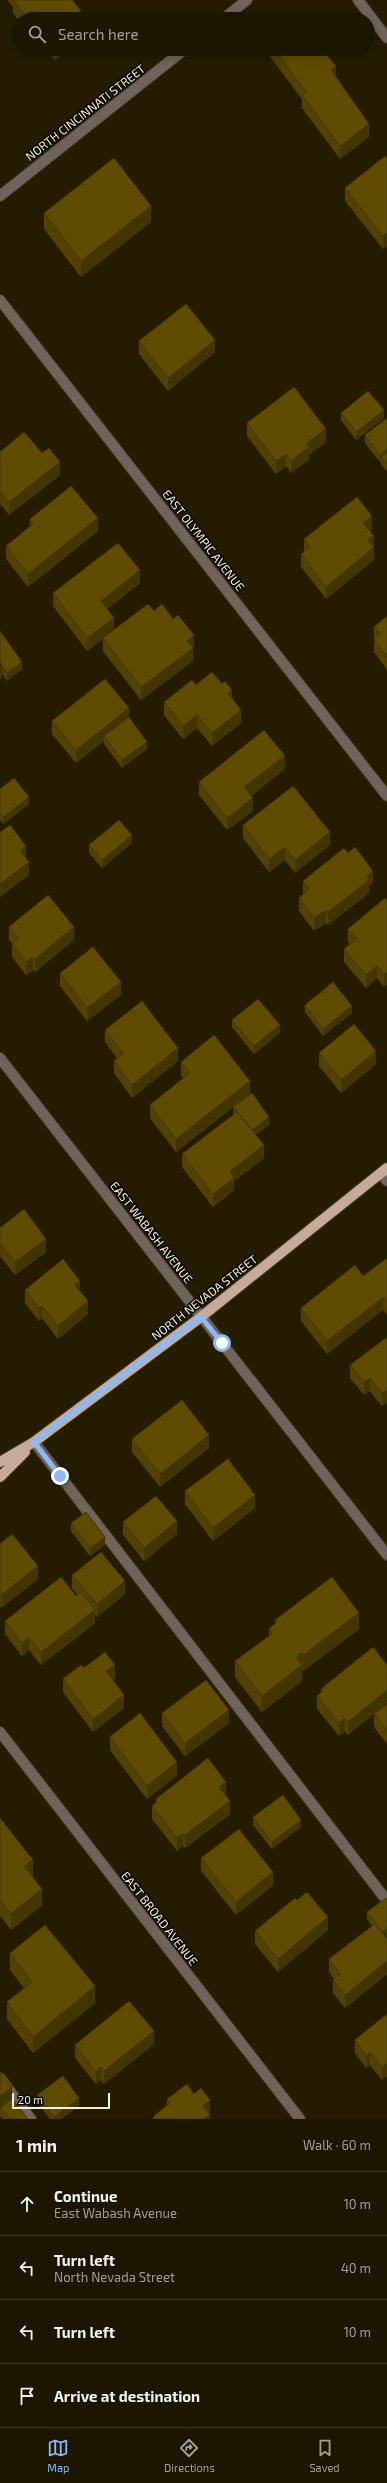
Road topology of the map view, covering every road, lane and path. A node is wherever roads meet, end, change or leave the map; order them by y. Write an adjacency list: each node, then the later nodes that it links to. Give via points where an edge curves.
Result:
1 (247, 0): 3 (street)
2 (358, 0): 4 (street)
3 (232, 12)
4 (367, 12)
5 (375, 22): 6 (street)
6 (387, 38)
7 (176, 56): 8 (street, NORTH CINCINNATI STREET)
8 (0, 196)
9 (0, 300): 10 (street, EAST OLYMPIC AVENUE)
10 (387, 796)
11 (0, 1058): 13 (street, EAST WABASH AVENUE)
12 (385, 1174): 13 (main road, NORTH NEVADA STREET)
13 (201, 1317): 14 (main road, NORTH NEVADA STREET); 17 (street, EAST WABASH AVENUE)
14 (34, 1442): 15 (main road, NORTH NEVADA STREET); 16 (main road, NORTH NEVADA STREET); 19 (street)
15 (0, 1462)
16 (0, 1477)
17 (387, 1555)
18 (0, 1732): 22 (street, EAST BROAD AVENUE)
19 (387, 1901)
20 (0, 2078): 21 (street)
21 (32, 2119)
22 (300, 2119)

